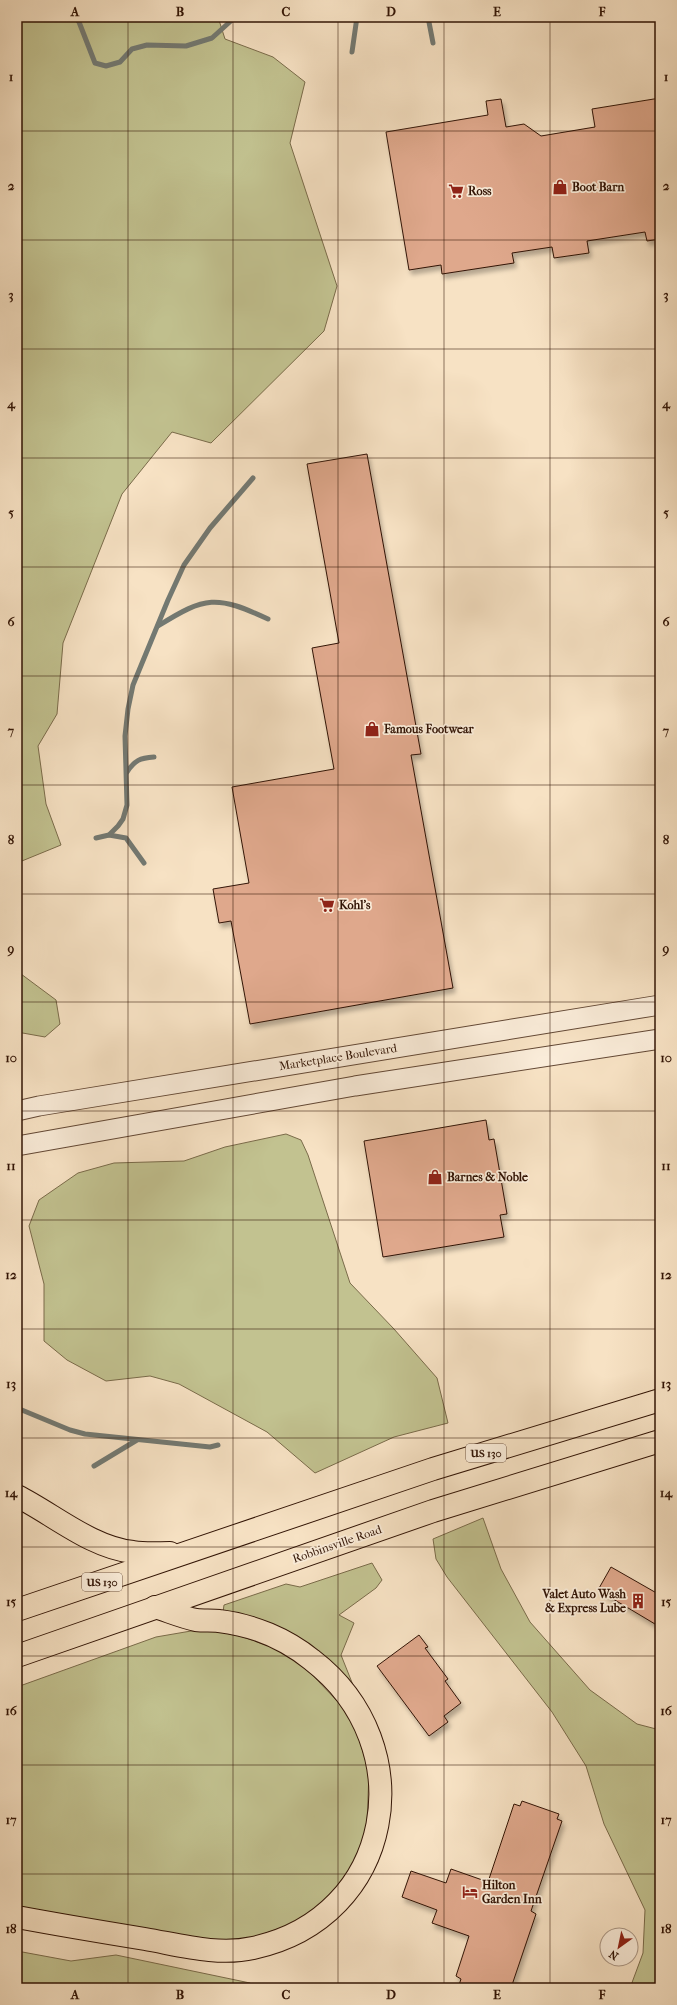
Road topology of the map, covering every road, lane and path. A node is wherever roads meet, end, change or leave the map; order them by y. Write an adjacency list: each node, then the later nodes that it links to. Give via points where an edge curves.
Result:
1 (660, 1005): 3 (street, Marketplace Boulevard, via 222,1075)
2 (660, 1039): 4 (street, via 342,1089)
3 (17, 1111)
4 (17, 1146)
5 (660, 1400): 8 (highway, US 130, via 433,1470)
6 (660, 1441): 9 (highway, Robbinsville Road, via 433,1511)
7 (17, 1496): 8 (highway, via 64,1524 116,1549 133,1552)
8 (187, 1553): 10 (highway, US 130)
9 (155, 1607): 11 (highway, Robbinsville Road); 12 (highway, via 196,1620 220,1621 273,1636 313,1660 346,1693 367,1725 380,1769 379,1820 363,1867 332,1908 315,1921 276,1942 253,1948 207,1950)
10 (17, 1610)
11 (17, 1656)
12 (17, 1918)

